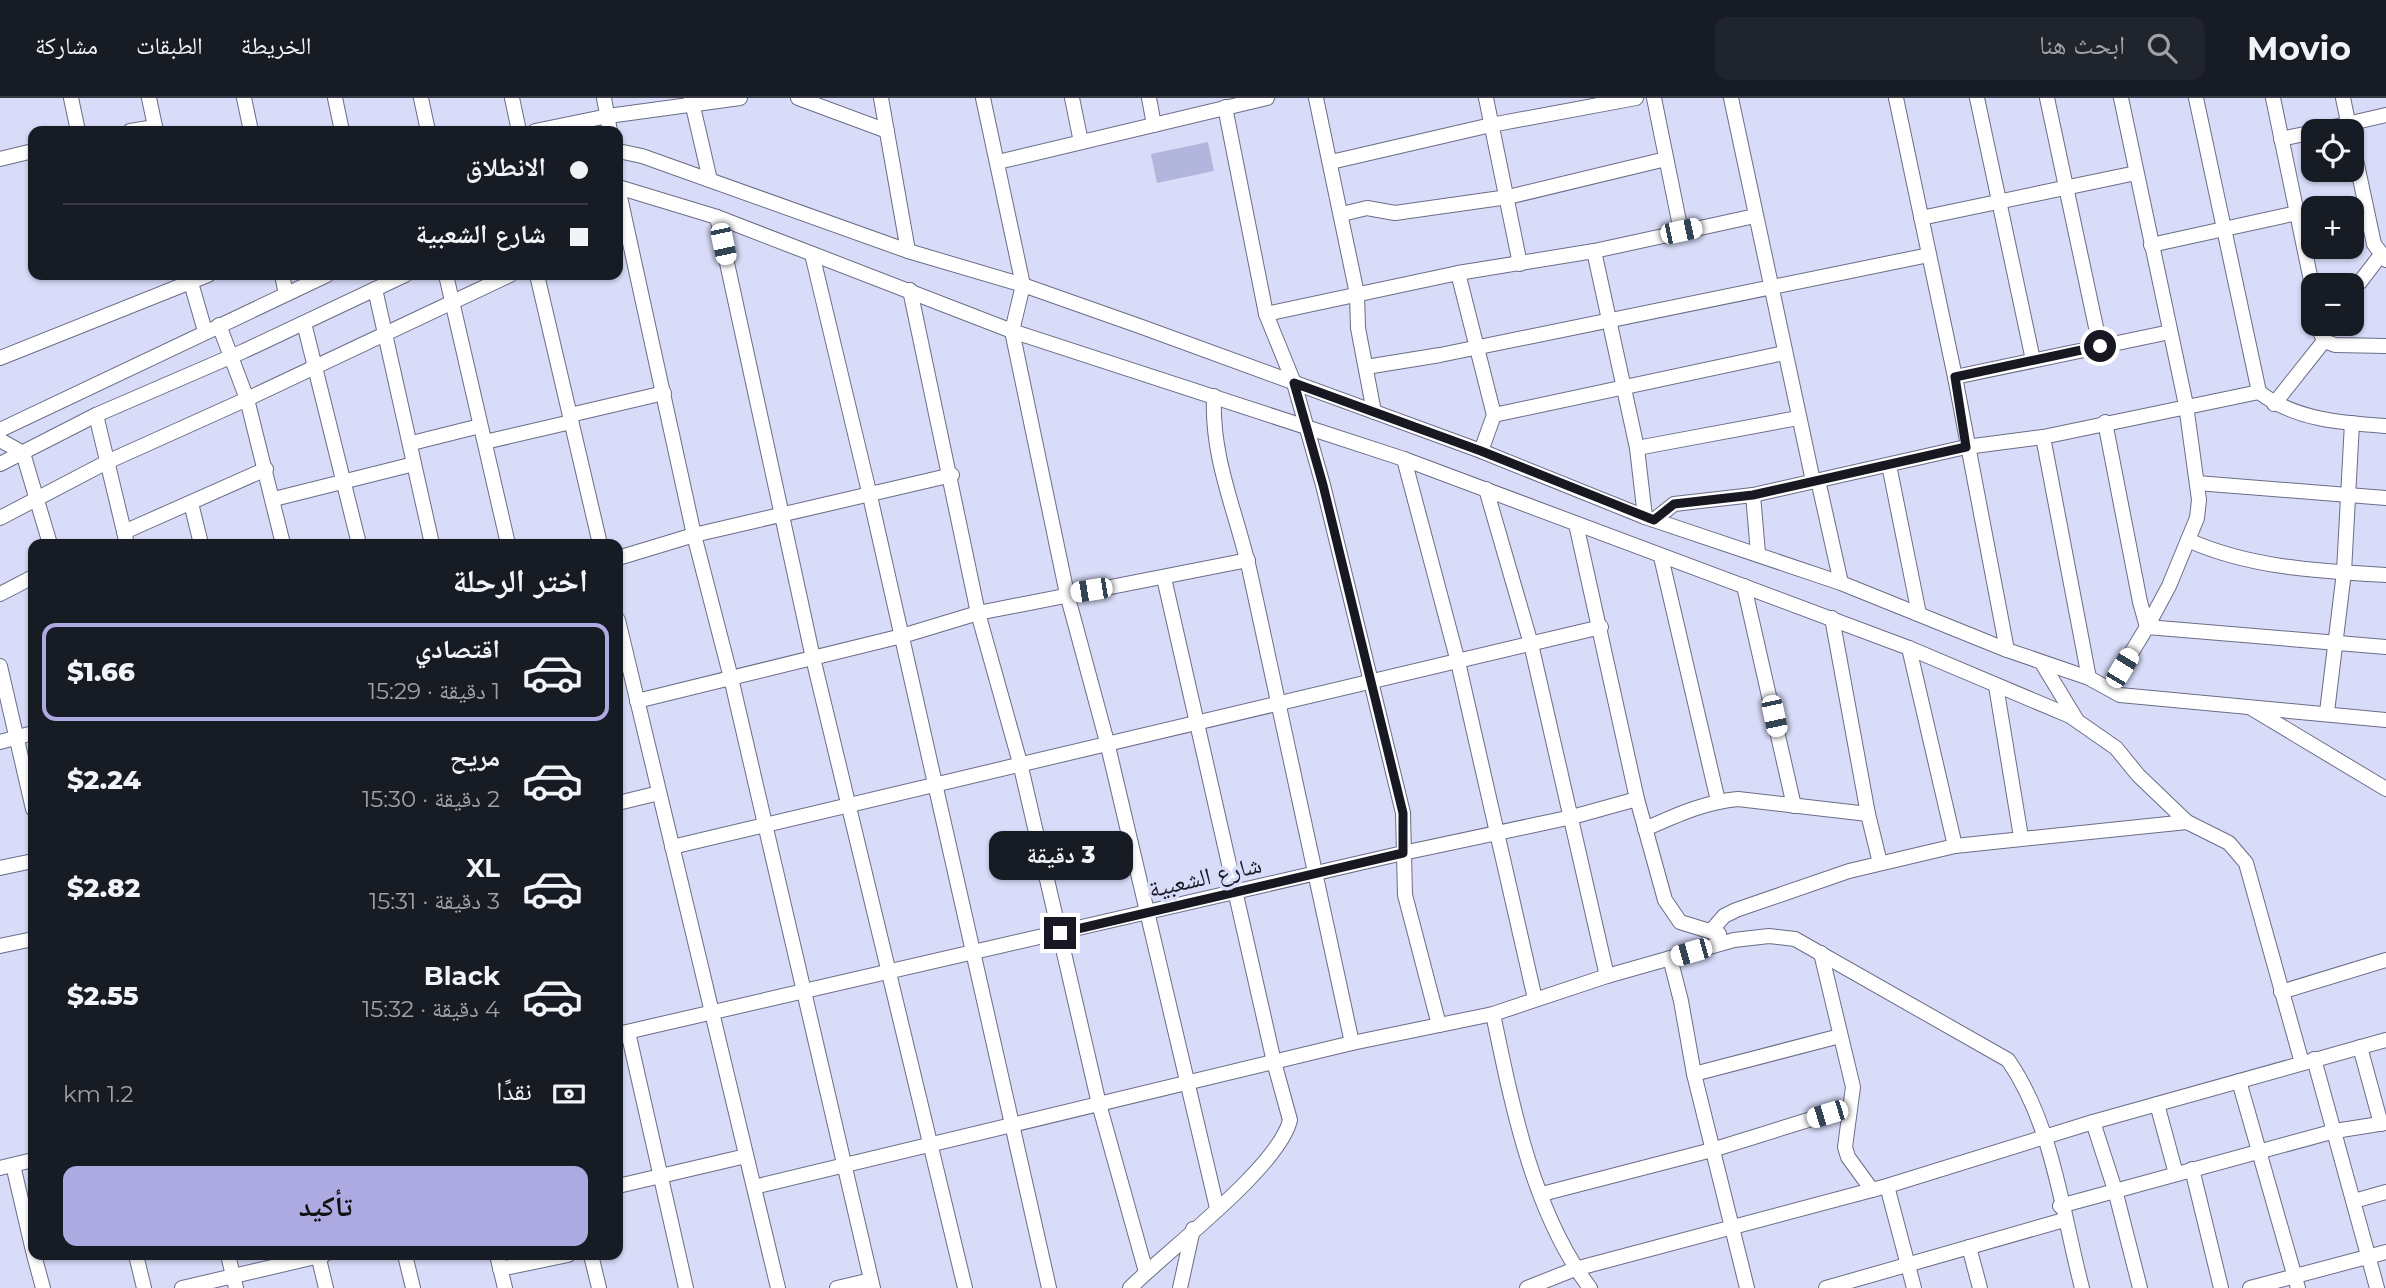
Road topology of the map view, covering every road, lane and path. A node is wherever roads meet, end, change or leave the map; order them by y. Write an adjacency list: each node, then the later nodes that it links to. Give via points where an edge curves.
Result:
1 (71, 98): 35 (street)
2 (149, 98): 36 (street)
3 (244, 98): 37 (street)
4 (335, 98): 38 (street)
5 (421, 98): 39 (street)
6 (512, 98): 40 (street)
7 (604, 98): 32 (street)
8 (740, 98): 27 (street)
9 (798, 98): 42 (street)
10 (881, 98): 42 (street)
11 (983, 98): 50 (street)
12 (1072, 98): 45 (street)
13 (1149, 98): 33 (street)
14 (1267, 98): 28 (street)
15 (1316, 98): 51 (street)
16 (1486, 98): 34 (street)
17 (1636, 98): 34 (street)
18 (1654, 98): 49 (street)
19 (1731, 98): 63 (street)
20 (1896, 98): 64 (street)
21 (1977, 98): 58 (street)
22 (2047, 98): 55 (street)
23 (2121, 98): 52 (street)
24 (2196, 98): 65 (street)
25 (2273, 98): 44 (street)
26 (2343, 98): 30 (street)
27 (692, 101): 32 (street); 53 (street)
28 (1235, 103): 33 (street); 92 (street)
29 (2386, 116): 31 (street)
30 (2347, 119)
31 (2364, 123)
32 (609, 124): 41 (street)
33 (1154, 125): 45 (street)
34 (1491, 125): 51 (street); 57 (street)
35 (77, 126)
36 (154, 126)
37 (250, 126)
38 (341, 126)
39 (427, 126)
40 (518, 126)
41 (588, 126)
42 (887, 131): 68 (street)
43 (2301, 135): 44 (street)
44 (2281, 139): 60 (street)
45 (1081, 142): 50 (street)
46 (28, 152): 48 (street)
47 (623, 152): 53 (street)
48 (0, 159)
49 (1666, 159): 57 (street); 66 (street)
50 (998, 162): 85 (street)
51 (1331, 163): 61 (street)
52 (2136, 173): 55 (street); 67 (street)
53 (709, 180): 68 (street)
54 (2361, 182): 72 (street, via 2374,244)
55 (2066, 187): 58 (street); 103 (street)
56 (623, 188): 62 (street)
57 (1508, 197): 61 (street, via 1395,213 1367,208); 73 (street)
58 (1999, 201): 64 (street); 108 (street)
59 (623, 209): 115 (street)
60 (2297, 213): 65 (street); 75 (street)
61 (1342, 214): 90 (street)
62 (718, 216): 70 (street); 157 (street)
63 (1755, 216): 66 (street); 86 (street)
64 (1921, 218): 71 (street)
65 (2224, 229): 67 (street); 114 (street)
66 (1681, 231): 69 (street)
67 (2151, 245): 98 (street)
68 (908, 251): 85 (street)
69 (1594, 251): 73 (street); 93 (street)
70 (813, 254): 88 (street); 152 (street)
71 (1929, 255): 86 (street); 111 (street)
72 (2383, 258): 76 (street)
73 (1520, 264): 74 (street)
74 (1458, 273): 90 (street); 102 (street)
75 (2309, 273)
76 (2364, 278)
77 (188, 280): 107 (street)
78 (190, 280): 96 (street)
79 (283, 280): 89 (street)
80 (316, 280): 89 (street)
81 (394, 280): 87 (street)
82 (447, 280): 91 (street)
83 (499, 280): 91 (street)
84 (538, 280): 124 (street)
85 (1023, 285): 97 (street); 112 (street)
86 (1770, 286): 93 (street); 105 (street)
87 (375, 289): 94 (street); 99 (street)
88 (910, 290): 97 (street); 145 (street)
89 (286, 294): 95 (street)
90 (1357, 294): 92 (street); 110 (street)
91 (453, 304): 99 (street); 127 (street)
92 (1266, 314): 112 (street)
93 (1609, 319): 102 (street); 113 (street)
94 (304, 323): 106 (street); 109 (street)
95 (219, 325): 96 (street); 106 (street)
96 (205, 331): 130 (street)
97 (1012, 331): 116 (street); 182 (street)
98 (2170, 332): 103 (street); 119 (street)
99 (387, 334): 109 (street); 134 (street)
100 (2322, 336): 101 (street)
101 (2324, 341): 104 (street); 118 (street)
102 (1479, 345): 110 (street); 122 (street)
103 (2100, 346): 108 (street)
104 (2386, 346)
105 (1784, 353): 113 (street); 123 (street)
106 (233, 356): 117 (street); 121 (street)
107 (0, 358)
108 (2033, 360): 111 (street)
109 (316, 367): 117 (street); 146 (street)
110 (1366, 367): 120 (street)
111 (1955, 377): 135 (street)
112 (1294, 383): 120 (street); 128 (street)
113 (1623, 388): 122 (street); 136 (street)
114 (2259, 392): 118 (street); 119 (street)
115 (664, 393): 124 (street); 161 (street)
116 (1214, 396): 128 (street); 174 (street, via 1212,429 1220,471)
117 (247, 399): 140 (street); 144 (street)
118 (2274, 404): 126 (street, via 2299,414)
119 (2186, 405): 125 (street); 148 (street)
120 (1374, 412): 137 (street)
121 (96, 415): 138 (street); 140 (street)
122 (1494, 415): 137 (street)
123 (1798, 418): 136 (street); 147 (street)
124 (571, 419): 133 (street); 169 (street)
125 (2105, 422): 131 (street); 187 (street)
126 (2352, 423): 129 (street); 151 (street)
127 (480, 426): 133 (street); 134 (street)
128 (1305, 426): 139 (street); 201 (street)
129 (2386, 426)
130 (0, 430)
131 (2043, 436): 135 (street); 200 (street)
132 (0, 440): 138 (street)
133 (485, 442): 168 (street)
134 (412, 443): 142 (street)
135 (1966, 447): 143 (street); 194 (street)
136 (1637, 448): 159 (street)
137 (1481, 451): 159 (street)
138 (23, 453): 141 (street); 155 (street)
139 (1404, 459): 149 (street); 196 (street)
140 (107, 462): 155 (street); 162 (street)
141 (0, 464)
142 (414, 464): 146 (street); 167 (street)
143 (1889, 465): 147 (street); 184 (street)
144 (266, 468): 154 (street); 156 (street)
145 (951, 475): 152 (street); 183 (street)
146 (344, 480): 154 (street); 166 (street)
147 (1815, 480): 150 (street); 179 (street)
148 (2197, 483): 151 (street); 170 (street, via 2197,518)
149 (1486, 489): 160 (street); 191 (street)
150 (1753, 495): 159 (street, via 1674,504); 171 (street)
151 (2348, 495): 153 (street); 175 (street)
152 (870, 496): 157 (street); 188 (street)
153 (2386, 498)
154 (274, 499): 165 (street)
155 (38, 500): 158 (street); 163 (street)
156 (191, 503): 162 (street); 164 (street)
157 (781, 515): 161 (street); 195 (street)
158 (0, 518)
159 (1650, 518): 171 (street)
160 (1576, 524): 172 (street); 186 (street)
161 (694, 536): 173 (street); 199 (street)
162 (125, 538)
163 (49, 539)
164 (200, 539)
165 (283, 539)
166 (358, 539)
167 (431, 539)
168 (507, 539)
169 (599, 539)
170 (2188, 540): 175 (street, via 2219,554 2263,564); 187 (street)
171 (1758, 553): 179 (street)
172 (1661, 556): 180 (street); 221 (street)
173 (623, 557)
174 (1248, 560): 177 (street); 205 (street)
175 (2344, 572): 176 (street); 190 (street)
176 (2386, 575)
177 (1164, 578): 182 (street); 209 (street)
178 (28, 580): 181 (street)
179 (1841, 583): 184 (street)
180 (1744, 586): 185 (street); 224 (street)
181 (0, 594)
182 (1067, 594): 183 (street); 214 (street)
183 (978, 613): 188 (street); 215 (street)
184 (1919, 614): 194 (street)
185 (1832, 618): 193 (street); 225 (street)
186 (1601, 627): 191 (street); 220 (street)
187 (2147, 627): 190 (street); 203 (street)
188 (902, 636): 195 (street); 216 (street)
189 (623, 641): 204 (street)
190 (2334, 643): 192 (street); 207 (street)
191 (1531, 644): 196 (street); 226 (street)
192 (2386, 647)
193 (1909, 648): 202 (street); 232 (street)
194 (2007, 650): 197 (street)
195 (813, 658): 199 (street); 223 (street)
196 (1458, 662): 201 (street); 230 (street)
197 (2042, 663): 200 (street); 210 (street)
198 (0, 666): 212 (street)
199 (731, 678): 204 (street); 228 (street)
200 (2089, 678): 203 (street)
201 (1370, 681): 205 (street); 234 (street, via 1403,813)
202 (1996, 686): 210 (street); 231 (street)
203 (2110, 688): 206 (street, via 2134,697)
204 (637, 701): 219 (street)
205 (1278, 701): 209 (street); 238 (street)
206 (2250, 707): 207 (street); 218 (street)
207 (2327, 712): 208 (street)
208 (2386, 720)
209 (1196, 721): 214 (street); 239 (street)
210 (2078, 722): 227 (street, via 2116,748)
211 (28, 735): 212 (street)
212 (17, 738): 213 (street); 217 (street)
213 (0, 742)
214 (1108, 742): 215 (street); 240 (street)
215 (1020, 763): 216 (street); 242 (street)
216 (936, 783): 223 (street); 246 (street)
217 (28, 787)
218 (2386, 789)
219 (659, 793): 222 (street); 233 (street)
220 (1637, 799): 226 (street, شارع الشعبية); 229 (street)
221 (1718, 801): 224 (street); 229 (street)
222 (623, 802)
223 (847, 805): 228 (street); 250 (street)
224 (1794, 806): 225 (street)
225 (1868, 814): 236 (street)
226 (1572, 817): 230 (street, شارع الشعبية); 251 (street)
227 (2187, 822): 231 (street); 253 (street, via 2229,843 2246,863)
228 (765, 824): 233 (street); 252 (street)
229 (1645, 830): 241 (street, via 1665,900 1674,915 1680,922)
230 (1497, 834): 234 (street, شارع الشعبية); 254 (street)
231 (2021, 837): 232 (street)
232 (1955, 846): 236 (street)
233 (672, 847): 255 (street)
234 (1403, 853): 238 (street, شارع الشعبية); 257 (street, via 1405,895)
235 (28, 862): 237 (street)
236 (1881, 863): 241 (street, via 1736,910)
237 (0, 868)
238 (1316, 875): 239 (street, شارع الشعبية); 261 (street)
239 (1235, 893): 240 (street, شارع الشعبية); 264 (street)
240 (1148, 913): 242 (street, شارع الشعبية); 267 (street)
241 (1711, 931): 244 (street)
242 (1060, 933): 246 (street, شارع الشعبية); 268 (street)
243 (28, 940): 245 (street)
244 (1734, 940): 247 (street, via 1795,939); 248 (street)
245 (0, 946)
246 (975, 953): 250 (street, شارع الشعبية); 272 (street)
247 (1821, 953): 259 (street); 275 (street, via 2008,1060 2024,1083)
248 (1670, 958): 251 (street); 265 (street)
249 (2385, 963): 253 (street)
250 (886, 973): 252 (street, شارع الشعبية); 276 (street)
251 (1607, 976): 254 (street)
252 (805, 992): 255 (street, شارع الشعبية); 281 (street)
253 (2281, 992): 263 (street)
254 (1535, 999): 256 (street)
255 (711, 1013): 258 (street, شارع الشعبية); 279 (street)
256 (1493, 1014): 257 (street); 291 (street, via 1510,1091)
257 (1438, 1025): 261 (street)
258 (623, 1033): 285 (street)
259 (1840, 1036): 265 (street); 270 (street, via 1853,1087)
260 (2386, 1040): 262 (street)
261 (1352, 1043): 264 (street)
262 (2360, 1047): 263 (street); 273 (street)
263 (2308, 1061): 266 (street); 274 (street)
264 (1273, 1062): 267 (street); 293 (street, via 1290,1109 1288,1129 1257,1172)
265 (1694, 1074): 277 (street)
266 (2239, 1081): 269 (street); 278 (street)
267 (1188, 1083): 268 (street); 293 (street)
268 (1099, 1104): 272 (street); 312 (street)
269 (2157, 1104): 271 (street); 284 (street)
270 (1850, 1107): 277 (street); 288 (street, via 1844,1147 1848,1157)
271 (2093, 1122): 275 (street); 289 (street)
272 (1014, 1124): 276 (street); 327 (street)
273 (2383, 1124): 274 (street)
274 (2335, 1131): 278 (street); 292 (street)
275 (2045, 1137): 288 (street); 294 (street)
276 (929, 1145): 281 (street); 326 (street)
277 (1713, 1150): 291 (street); 295 (street)
278 (2260, 1152): 283 (street); 314 (street)
279 (746, 1156): 285 (street); 287 (street)
280 (28, 1161): 282 (street)
281 (844, 1165): 287 (street); 315 (street)
282 (6, 1166): 297 (street)
283 (2192, 1169): 284 (street); 338 (street)
284 (2176, 1174): 289 (street)
285 (661, 1176): 286 (street); 323 (street)
286 (623, 1185)
287 (754, 1187): 324 (street)
288 (1880, 1188): 295 (street); 310 (street)
289 (2115, 1190): 294 (street); 337 (street)
290 (2386, 1192): 292 (street)
291 (1542, 1194): 311 (street, via 1554,1232)
292 (2354, 1201): 300 (street)
293 (1217, 1208): 296 (street)
294 (2062, 1213): 298 (street); 336 (street)
295 (1731, 1226): 311 (street); 332 (street)
296 (1193, 1228): 312 (street); 329 (street)
297 (28, 1234)
298 (1969, 1247): 310 (street); 335 (street)
299 (2386, 1252): 300 (street)
300 (2370, 1257): 314 (street); 340 (street)
301 (36, 1260): 316 (street)
302 (137, 1260): 317 (street)
303 (229, 1260): 313 (street)
304 (304, 1260): 313 (street)
305 (321, 1260): 319 (street)
306 (406, 1260): 320 (street)
307 (519, 1260): 309 (street)
308 (592, 1260): 322 (street)
309 (499, 1262): 321 (street)
310 (1908, 1265): 333 (street); 334 (street)
311 (1575, 1269): 330 (street); 331 (street)
312 (1146, 1272): 328 (street)
313 (235, 1282): 318 (street)
314 (2296, 1282): 339 (street)
315 (872, 1284): 325 (street)
316 (43, 1288)
317 (144, 1288)
318 (182, 1288)
319 (326, 1288)
320 (413, 1288)
321 (505, 1288)
322 (599, 1288)
323 (686, 1288)
324 (778, 1288)
325 (838, 1288)
326 (965, 1288)
327 (1049, 1288)
328 (1130, 1288)
329 (1180, 1288)
330 (1527, 1288)
331 (1590, 1288)
332 (1747, 1288)
333 (1826, 1288)
334 (1914, 1288)
335 (1980, 1288)
336 (2082, 1288)
337 (2140, 1288)
338 (2221, 1288)
339 (2250, 1288)
340 (2377, 1288)

